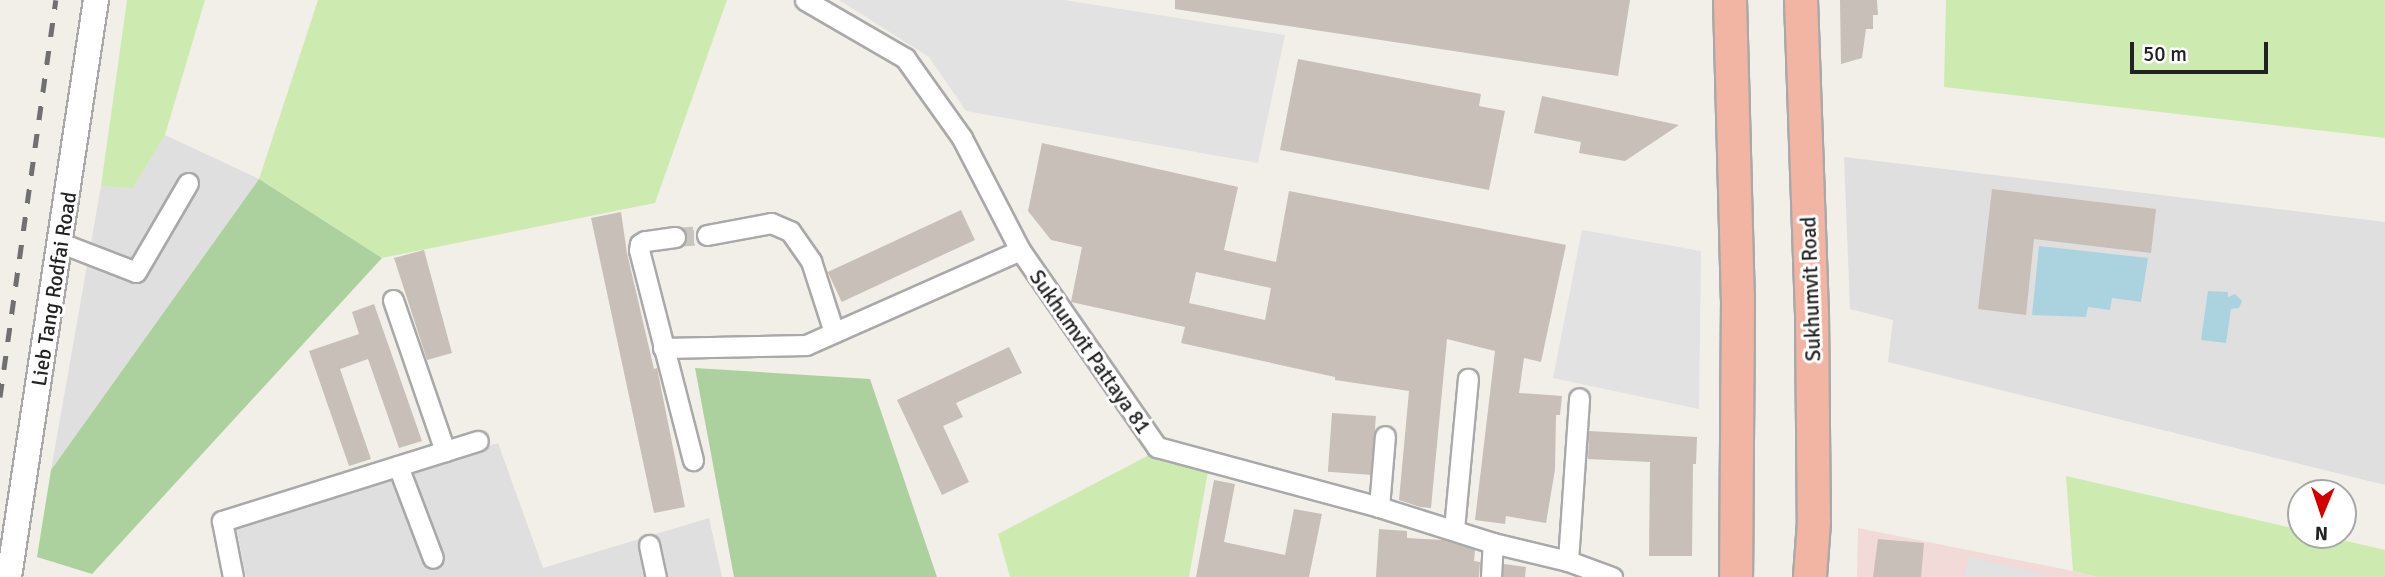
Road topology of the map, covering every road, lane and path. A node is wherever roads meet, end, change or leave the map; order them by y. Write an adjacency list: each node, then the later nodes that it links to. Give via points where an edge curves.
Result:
1 (96, 0): 8 (street, Lieb Tang Rodfai Road)
2 (805, 0): 9 (street, Sukhumvit Pattaya 81, via 905,58 962,138)
3 (1730, 0): 32 (highway, via 1738,299)
4 (1801, 0): 21 (highway, Sukhumvit Road)
5 (188, 183): 8 (street, via 136,271)
6 (707, 235): 11 (street, via 771,223 790,231 811,261)
7 (675, 237): 12 (street, via 645,241 639,250)
8 (61, 243): 27 (street, Lieb Tang Rodfai Road)
9 (1020, 250): 11 (street); 20 (street, Sukhumvit Pattaya 81, via 1157,447)
10 (393, 300): 17 (street)
11 (834, 332): 12 (street, via 806,345)
12 (663, 348): 18 (street)
13 (1468, 379): 22 (street)
14 (1579, 398): 26 (street)
15 (1385, 436): 20 (street)
16 (478, 441): 17 (street)
17 (445, 451): 19 (street)
18 (693, 460)
19 (398, 466): 25 (street); 28 (street, via 222,521)
20 (1379, 507): 22 (street, Sukhumvit Pattaya 81)
21 (1814, 522): 33 (highway, Sukhumvit Road); 34 (highway)
22 (1454, 529): 23 (street, Sukhumvit Pattaya 81)
23 (1493, 543): 26 (street, Sukhumvit Pattaya 81); 30 (street)
24 (649, 545): 29 (street)
25 (433, 558)
26 (1569, 561): 31 (street, Sukhumvit Pattaya 81)
27 (9, 577)
28 (233, 577)
29 (656, 577)
30 (1491, 577)
31 (1612, 577)
32 (1736, 577)
33 (1810, 577)
34 (1819, 577)

